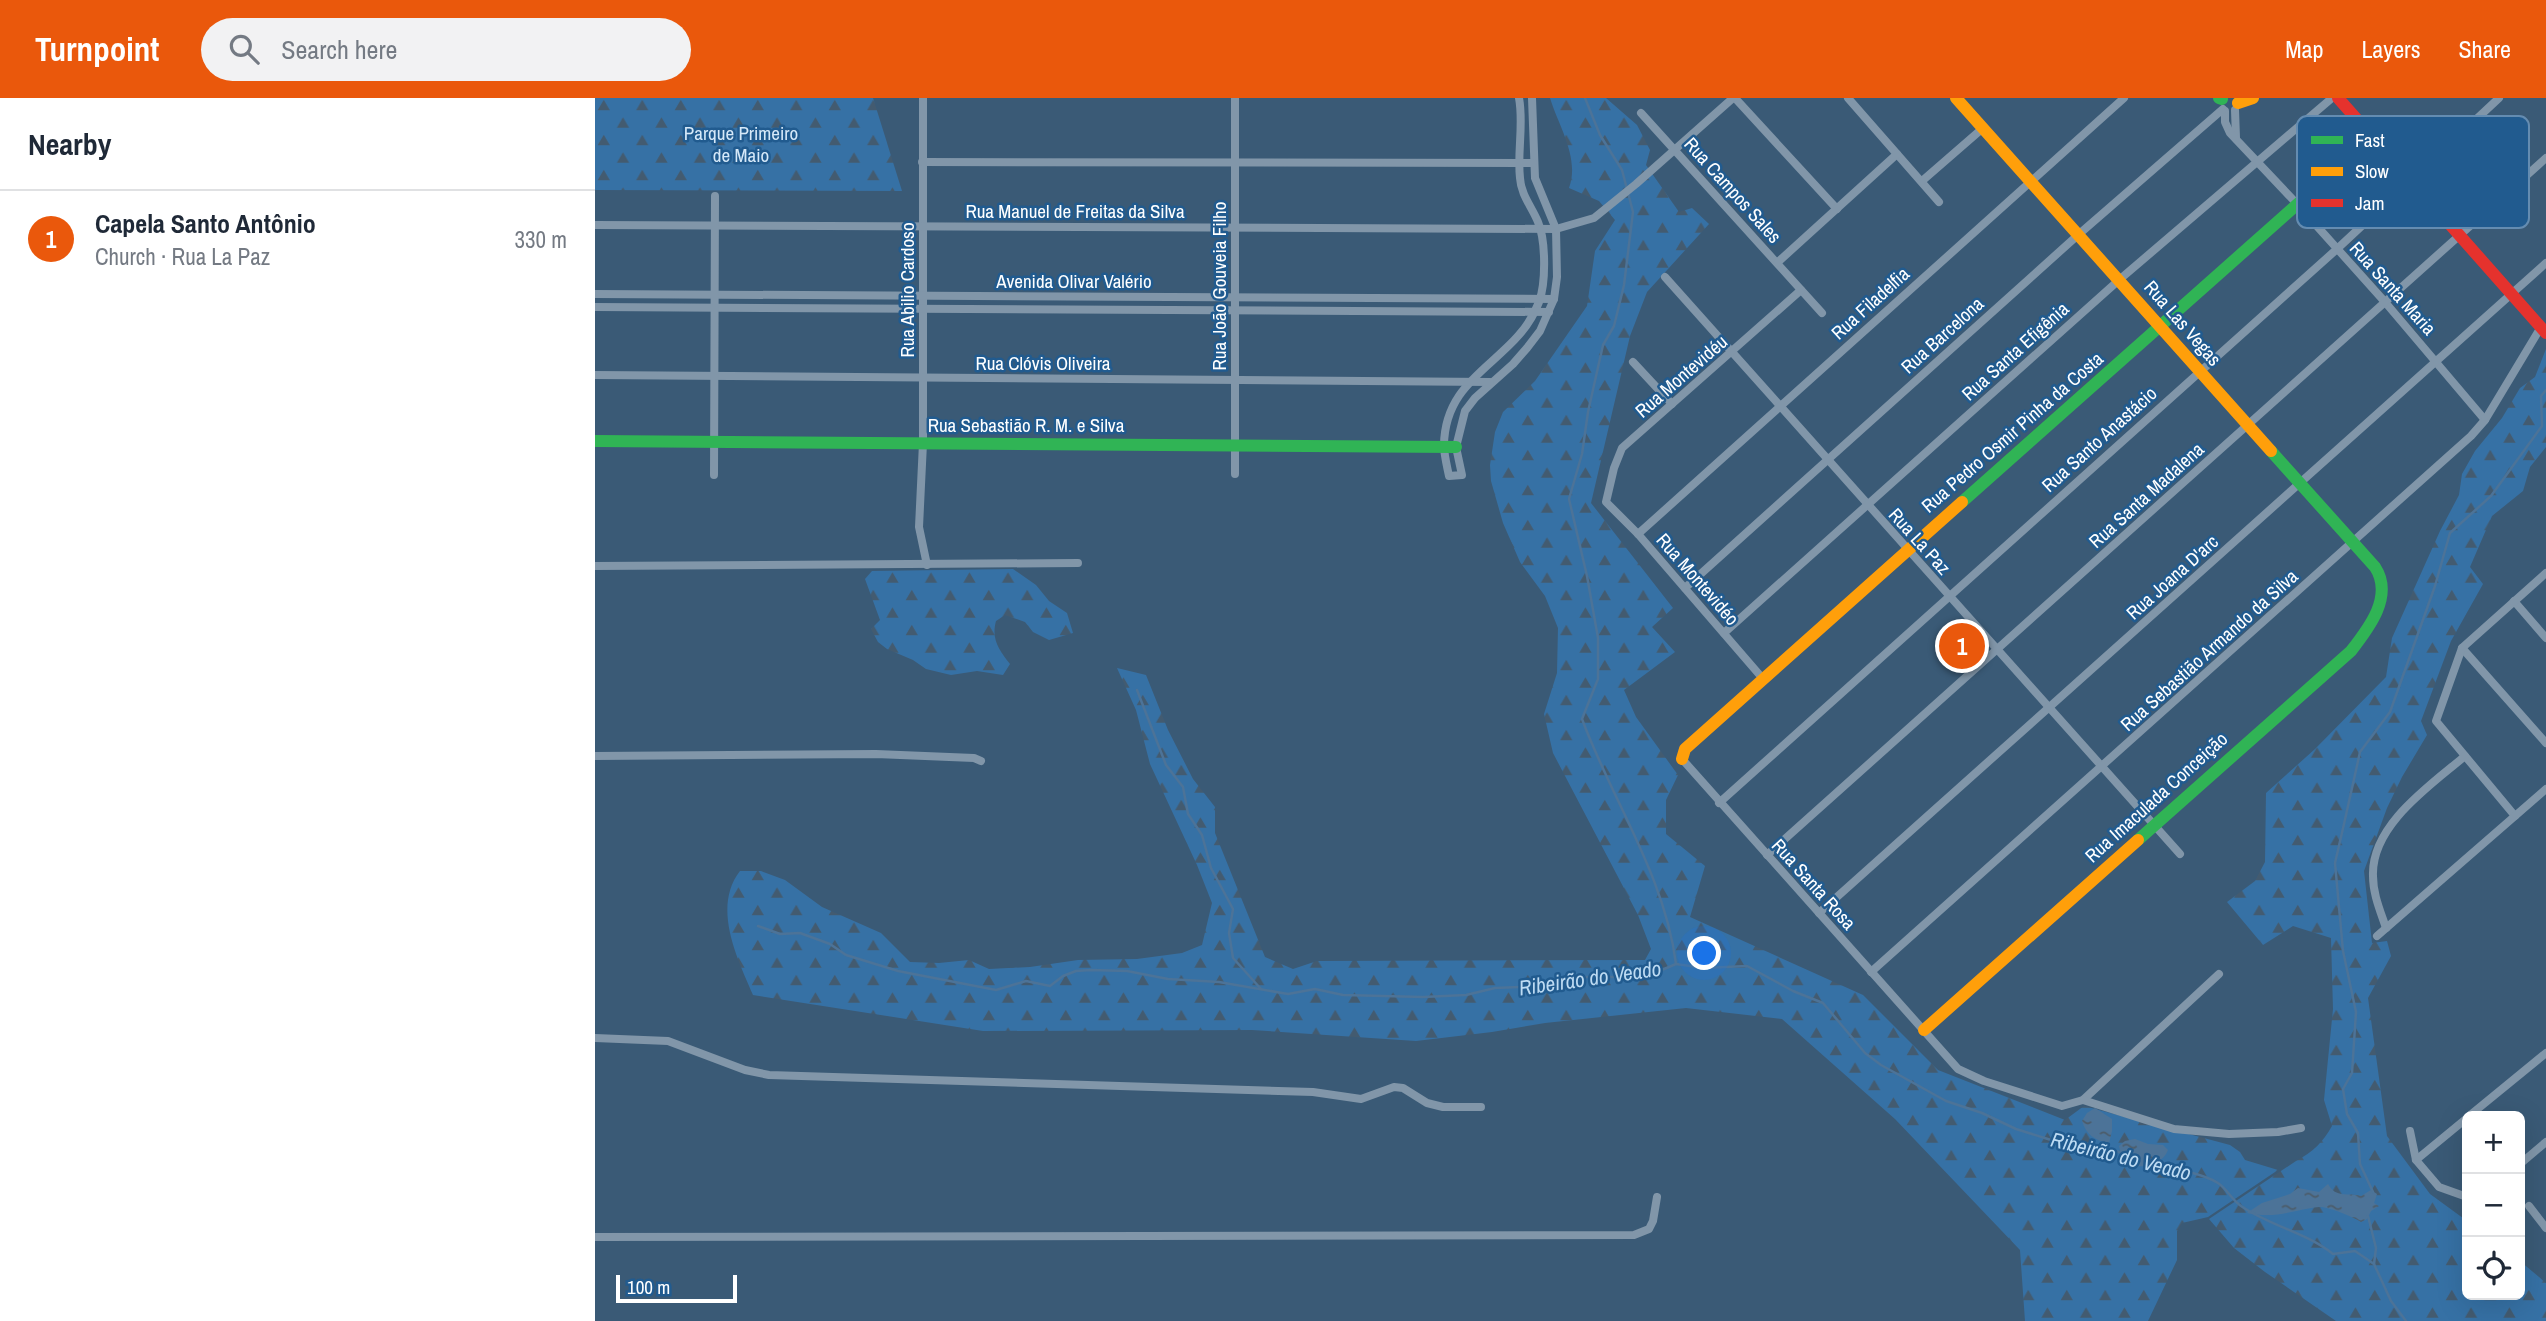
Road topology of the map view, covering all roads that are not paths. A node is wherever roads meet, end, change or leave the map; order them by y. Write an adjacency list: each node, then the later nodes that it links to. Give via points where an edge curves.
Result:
1 (923, 98): 24 (street, Rua Abilio Cardoso)
2 (1235, 98): 25 (street, Rua João Gouveia Filho)
3 (1519, 98): 26 (street)
4 (1532, 98): 27 (street)
5 (1734, 98): 20 (street, Rua Manuel de Freitas da Silva); 35 (street)
6 (1848, 98): 21 (street)
7 (1956, 98): 19 (street, Rua Las Vegas)
8 (2124, 98): 30 (street, Rua Filadelfia)
9 (2253, 98): 13 (street)
10 (2332, 98): 15 (street, Rua Santa Efigênia)
11 (2338, 98): 16 (street)
12 (2498, 98): 17 (street, Rua Santo Anastácio)
13 (2228, 103): 23 (street, Rua Santa Maria, via 2236,138); 46 (street, Rua Barcelona)
14 (1641, 113): 20 (street, Rua Campos Sales)
15 (2310, 116)
16 (2354, 116)
17 (2478, 116)
18 (2297, 127): 23 (street, Rua Santa Efigênia)
19 (1983, 128): 29 (street); 30 (street, Rua Las Vegas)
20 (1674, 149): 45 (street, Rua Manuel de Freitas da Silva, via 1594,218); 49 (street, Rua Campos Sales)
21 (1897, 154): 29 (street); 35 (street)
22 (2546, 158): 28 (street, Rua Santa Madalena)
23 (2256, 161): 33 (street, Rua Santa Maria); 52 (street, Rua Santa Efigênia)
24 (922, 162): 25 (street); 38 (street, Rua Abilio Cardoso)
25 (1235, 162): 26 (street); 39 (street, Rua João Gouveia Filho)
26 (1520, 163): 27 (street); 44 (street, via 1521,188)
27 (1533, 163): 45 (street, via 1536,184)
28 (2529, 173)
29 (1921, 181): 32 (street)
30 (2030, 182): 46 (street, Rua Las Vegas); 82 (street, Rua Filadelfia)
31 (715, 196): 37 (street)
32 (1939, 202)
33 (2297, 204)
34 (2297, 206): 69 (street, Rua Pedro Osmir Pinha da Costa)
35 (1837, 209): 49 (street)
36 (595, 225): 37 (street, Rua Manuel de Freitas da Silva)
37 (715, 225): 38 (street, Rua Manuel de Freitas da Silva); 56 (street)
38 (922, 225): 39 (street, Rua Manuel de Freitas da Silva); 57 (street, Rua Abilio Cardoso)
39 (1235, 228): 44 (street, Rua Manuel de Freitas da Silva); 58 (street, Rua João Gouveia Filho)
40 (2318, 228): 48 (street, Rua Santa Maria)
41 (2359, 228): 48 (street, Rua Santo Anastácio)
42 (2453, 228): 47 (street)
43 (2469, 228): 47 (street, Rua Santa Madalena)
44 (1540, 229): 45 (street, Rua Manuel de Freitas da Silva); 59 (street)
45 (1556, 229): 60 (street)
46 (2078, 235): 52 (street, Rua Las Vegas); 90 (street, Rua Barcelona)
47 (2460, 236): 55 (street); 61 (street, Rua Santa Madalena)
48 (2337, 249): 61 (street, Rua Santa Maria); 74 (street, Rua Santo Anastácio)
49 (1778, 262): 53 (street, Rua Campos Sales)
50 (2546, 263): 55 (street, Rua Joana D'arc)
51 (1665, 277): 71 (street, Rua La Paz)
52 (2119, 280): 69 (street, Rua Las Vegas); 96 (street, Rua Santa Efigênia)
53 (1801, 290): 68 (street, Rua Campos Sales); 71 (street, Rua Montevidéu)
54 (595, 294): 56 (street, Avenida Olivar Valério)
55 (2511, 294): 70 (street); 73 (street, Rua Joana D'arc)
56 (715, 295): 57 (street, Avenida Olivar Valério); 63 (street)
57 (923, 296): 58 (street, Avenida Olivar Valério); 64 (street, Rua Abilio Cardoso)
58 (1234, 298): 59 (street, Avenida Olivar Valério); 65 (street, Rua João Gouveia Filho)
59 (1540, 299): 60 (street, Avenida Olivar Valério); 66 (street)
60 (1554, 299): 67 (street)
61 (2385, 302): 73 (street, Rua Santa Maria); 84 (street, Rua Santa Madalena)
62 (595, 307): 63 (street)
63 (715, 307): 64 (street); 76 (street)
64 (922, 309): 65 (street); 77 (street, Rua Abilio Cardoso)
65 (1233, 309): 66 (street); 78 (street, Rua João Gouveia Filho)
66 (1534, 312): 67 (street); 79 (street, via 1514,341)
67 (1549, 312): 80 (street, via 1527,348)
68 (1822, 313)
69 (2160, 327): 74 (street, Rua Las Vegas); 99 (street, Rua Pedro Osmir Pinha da Costa)
70 (2544, 330): 83 (street, Rua Sebastião Armando da Silva)
71 (1732, 353): 81 (street, Rua Montevidéu); 82 (street, Rua La Paz)
72 (1633, 362): 81 (street)
73 (2437, 362): 83 (street, Rua Santa Maria); 94 (street, Rua Joana D'arc)
74 (2199, 371): 84 (street, Rua Las Vegas); 106 (street, Rua Santo Anastácio)
75 (595, 375): 76 (street, Rua Clóvis Oliveira)
76 (715, 376): 77 (street, Rua Clóvis Oliveira); 86 (street)
77 (923, 377): 78 (street, Rua Clóvis Oliveira); 87 (street, Rua Abilio Cardoso)
78 (1235, 380): 79 (street, Rua Clóvis Oliveira); 88 (street, Rua João Gouveia Filho)
79 (1467, 382): 80 (street, Rua Clóvis Oliveira); 89 (street, via 1445,430)
80 (1490, 383): 89 (street, via 1465,411)
81 (1672, 404): 95 (street, Rua Montevidéu, via 1622,448)
82 (1779, 405): 90 (street, Rua La Paz); 97 (street, Rua Filadelfia)
83 (2485, 420): 98 (street, Rua Sebastião Armando da Silva)
84 (2247, 425): 94 (street, Rua Las Vegas); 111 (street, Rua Santa Madalena)
85 (595, 441): 86 (street, Rua Sebastião R. M. e Silva)
86 (714, 442): 87 (street, Rua Sebastião R. M. e Silva); 92 (street)
87 (923, 443): 88 (street, Rua Sebastião R. M. e Silva); 101 (street, Rua Abilio Cardoso, via 919,527)
88 (1235, 445): 89 (street, Rua Sebastião R. M. e Silva); 91 (street, Rua João Gouveia Filho)
89 (1450, 447): 93 (street, via 1449,476)
90 (1827, 460): 96 (street, Rua La Paz); 105 (street, Rua Barcelona)
91 (1235, 474)
92 (714, 475)
93 (1462, 475)
94 (2300, 484): 98 (street, Rua Las Vegas); 113 (street, Rua Joana D'arc)
95 (1606, 502): 97 (street, Rua Montevidéo)
96 (1866, 505): 99 (street, Rua La Paz); 108 (street, Rua Santa Efigênia)
97 (1638, 534): 105 (street, Rua Montevidéo)
98 (2352, 542): 104 (street, Rua Las Vegas); 119 (street, Rua Sebastião Armando da Silva)
99 (1907, 550): 106 (street, Rua La Paz); 112 (street, Rua Pedro Osmir Pinha da Costa)
100 (1078, 563): 101 (street)
101 (926, 565): 102 (street)
102 (595, 566)
103 (2546, 573): 107 (street)
104 (2380, 575): 123 (street, Rua Imaculada Conceição, via 2381,598 2361,640)
105 (1685, 588): 108 (street, Rua Montevidéo)
106 (1948, 596): 111 (street, Rua La Paz); 121 (street, Rua Santo Anastácio)
107 (2514, 601): 109 (street); 110 (street)
108 (1724, 633): 112 (street, Rua Montevidéo)
109 (2546, 638)
110 (2462, 648): 114 (street); 116 (street, via 2436,721)
111 (1997, 649): 113 (street, Rua La Paz); 125 (street, Rua Santa Madalena)
112 (1764, 680): 117 (street, Rua Pedro Osmir Pinha da Costa, via 1685,750)
113 (2050, 707): 119 (street, Rua La Paz); 126 (street, Rua Joana D'arc)
114 (2546, 743)
115 (595, 756): 118 (street, via 876,754)
116 (2465, 756): 122 (street); 127 (street, via 2401,811 2388,829 2372,873)
117 (1682, 759): 121 (street, Rua Santa Rosa)
118 (981, 761)
119 (2103, 766): 123 (street, Rua La Paz); 129 (street, Rua Sebastião Armando da Silva)
120 (2546, 789): 122 (street)
121 (1719, 803): 125 (street, Rua Santa Rosa)
122 (2515, 816): 127 (street)
123 (2154, 824): 124 (street, Rua La Paz); 131 (street, Rua Imaculada Conceição)
124 (2180, 854)
125 (1766, 855): 126 (street, Rua Santa Rosa)
126 (1819, 914): 129 (street, Rua Santa Rosa)
127 (2386, 928): 128 (street)
128 (2377, 936)
129 (1871, 972): 131 (street, Rua Santa Rosa)
130 (2219, 974): 134 (street)
131 (1924, 1030): 134 (street, Rua Santa Rosa, via 1958,1069 1984,1081 2062,1106)
132 (595, 1038): 135 (street, via 668,1041 759,1075 1313,1092 1361,1099 1394,1087 1443,1107)
133 (2546, 1053): 136 (street)
134 (2083, 1100): 138 (street, via 2174,1129 2243,1134)
135 (1481, 1107)
136 (2475, 1111)
137 (2462, 1122): 141 (street)
138 (2301, 1128)
139 (2410, 1131): 141 (street)
140 (2546, 1142): 142 (street)
141 (2416, 1160): 143 (street, via 2439,1187)
142 (2525, 1160)
143 (2462, 1195)
144 (1657, 1197): 147 (street, via 1649,1229 1634,1235)
145 (2529, 1206): 146 (street)
146 (2545, 1225)
147 (595, 1237)

